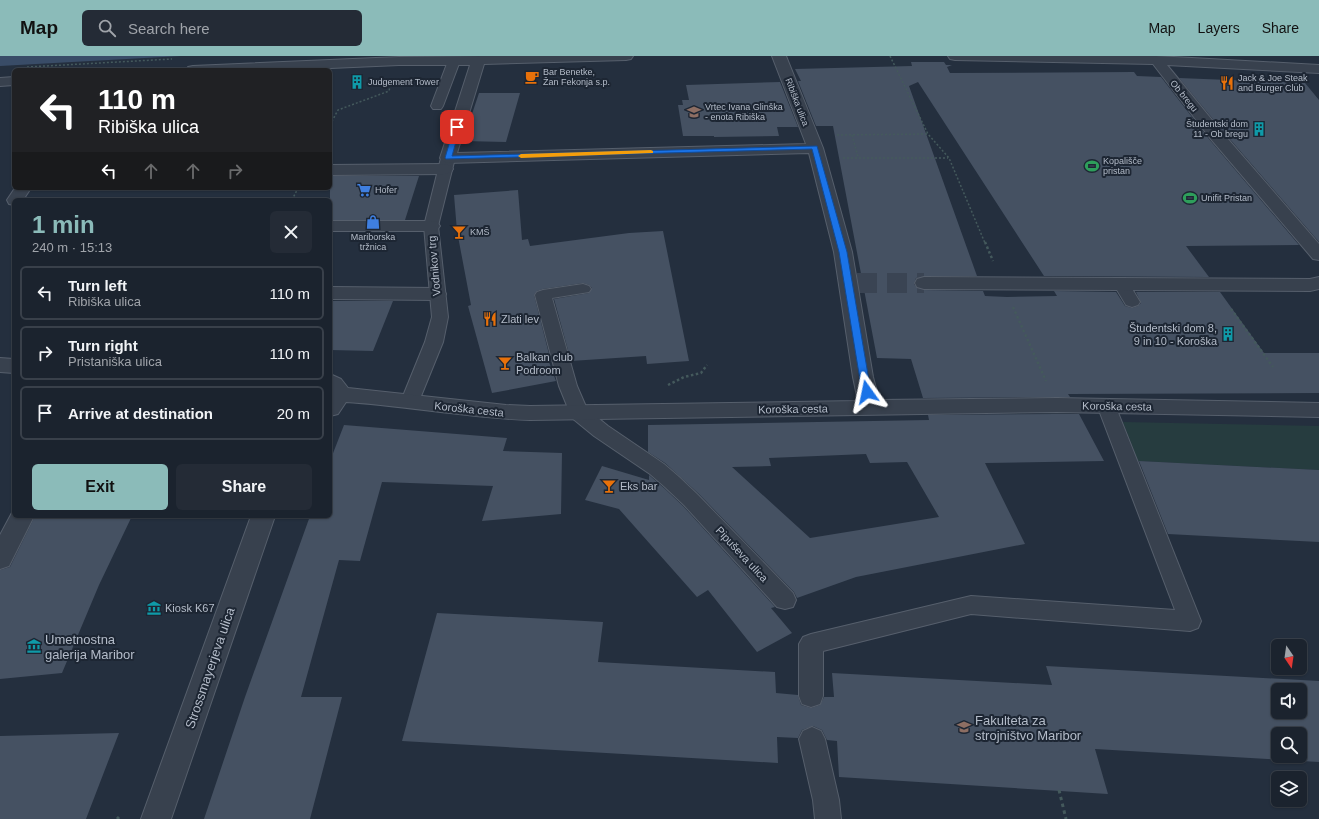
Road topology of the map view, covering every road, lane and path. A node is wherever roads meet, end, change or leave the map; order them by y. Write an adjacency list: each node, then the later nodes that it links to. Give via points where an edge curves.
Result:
1 (626, 56): 7 (street)
2 (779, 56): 19 (street, Ribiška ulica)
3 (890, 56): 17 (path)
4 (955, 56): 8 (street)
5 (178, 59): 10 (path)
6 (399, 60): 9 (street); 11 (street); 16 (path, via 389,91 338,110)
7 (479, 60): 9 (street); 22 (street)
8 (1156, 60): 12 (street); 28 (street, Ob bregu, via 1188,102)
9 (454, 61): 15 (lane)
10 (22, 67)
11 (244, 68)
12 (1319, 69)
13 (12, 81): 14 (street)
14 (0, 82)
15 (437, 106)
16 (332, 121)
17 (928, 134): 18 (path); 21 (path)
18 (852, 135): 19 (path); 20 (path)
19 (814, 147): 20 (path); 22 (street); 47 (street, Ribiška ulica, via 853,283 863,377)
20 (858, 157): 21 (path)
21 (949, 158): 30 (path)
22 (447, 163): 23 (street); 27 (lane)
23 (332, 170)
24 (0, 199): 25 (street)
25 (12, 200)
26 (332, 226): 27 (street, Vodnikov trg)
27 (431, 226): 36 (lane, Vodnikov trg)
28 (1319, 255)
29 (924, 283): 30 (street)
30 (1002, 283): 32 (street); 45 (path)
31 (1319, 283): 33 (street)
32 (1122, 285): 33 (street); 37 (lane)
33 (1214, 285): 41 (path)
34 (583, 289): 49 (lane, via 543,295 568,386)
35 (332, 293): 36 (street)
36 (437, 294): 44 (lane, Vodnikov trg, via 440,317 434,342)
37 (1132, 302)
38 (707, 364): 42 (path, via 701,373 684,377)
39 (0, 365): 40 (street)
40 (12, 366)
41 (1273, 367)
42 (666, 386)
43 (333, 395): 44 (street, Koroška cesta)
44 (410, 401): 49 (street, Koroška cesta, via 498,413)
45 (1057, 405): 46 (street, Koroška cesta); 47 (street, Koroška cesta)
46 (1106, 405): 48 (street, Koroška cesta); 54 (lane, via 1190,621 971,605 811,644)
47 (870, 407): 49 (street, Koroška cesta)
48 (1319, 410)
49 (579, 413): 53 (lane, Pipuševa ulica, via 601,432 657,470 699,508)
50 (21, 518): 52 (street)
51 (262, 518): 57 (street, Strossmayerjeva ulica)
52 (0, 559)
53 (784, 600)
54 (811, 696)
55 (812, 739): 58 (lane)
56 (1059, 790): 59 (path)
57 (156, 819)
58 (828, 819)
59 (1066, 819)

